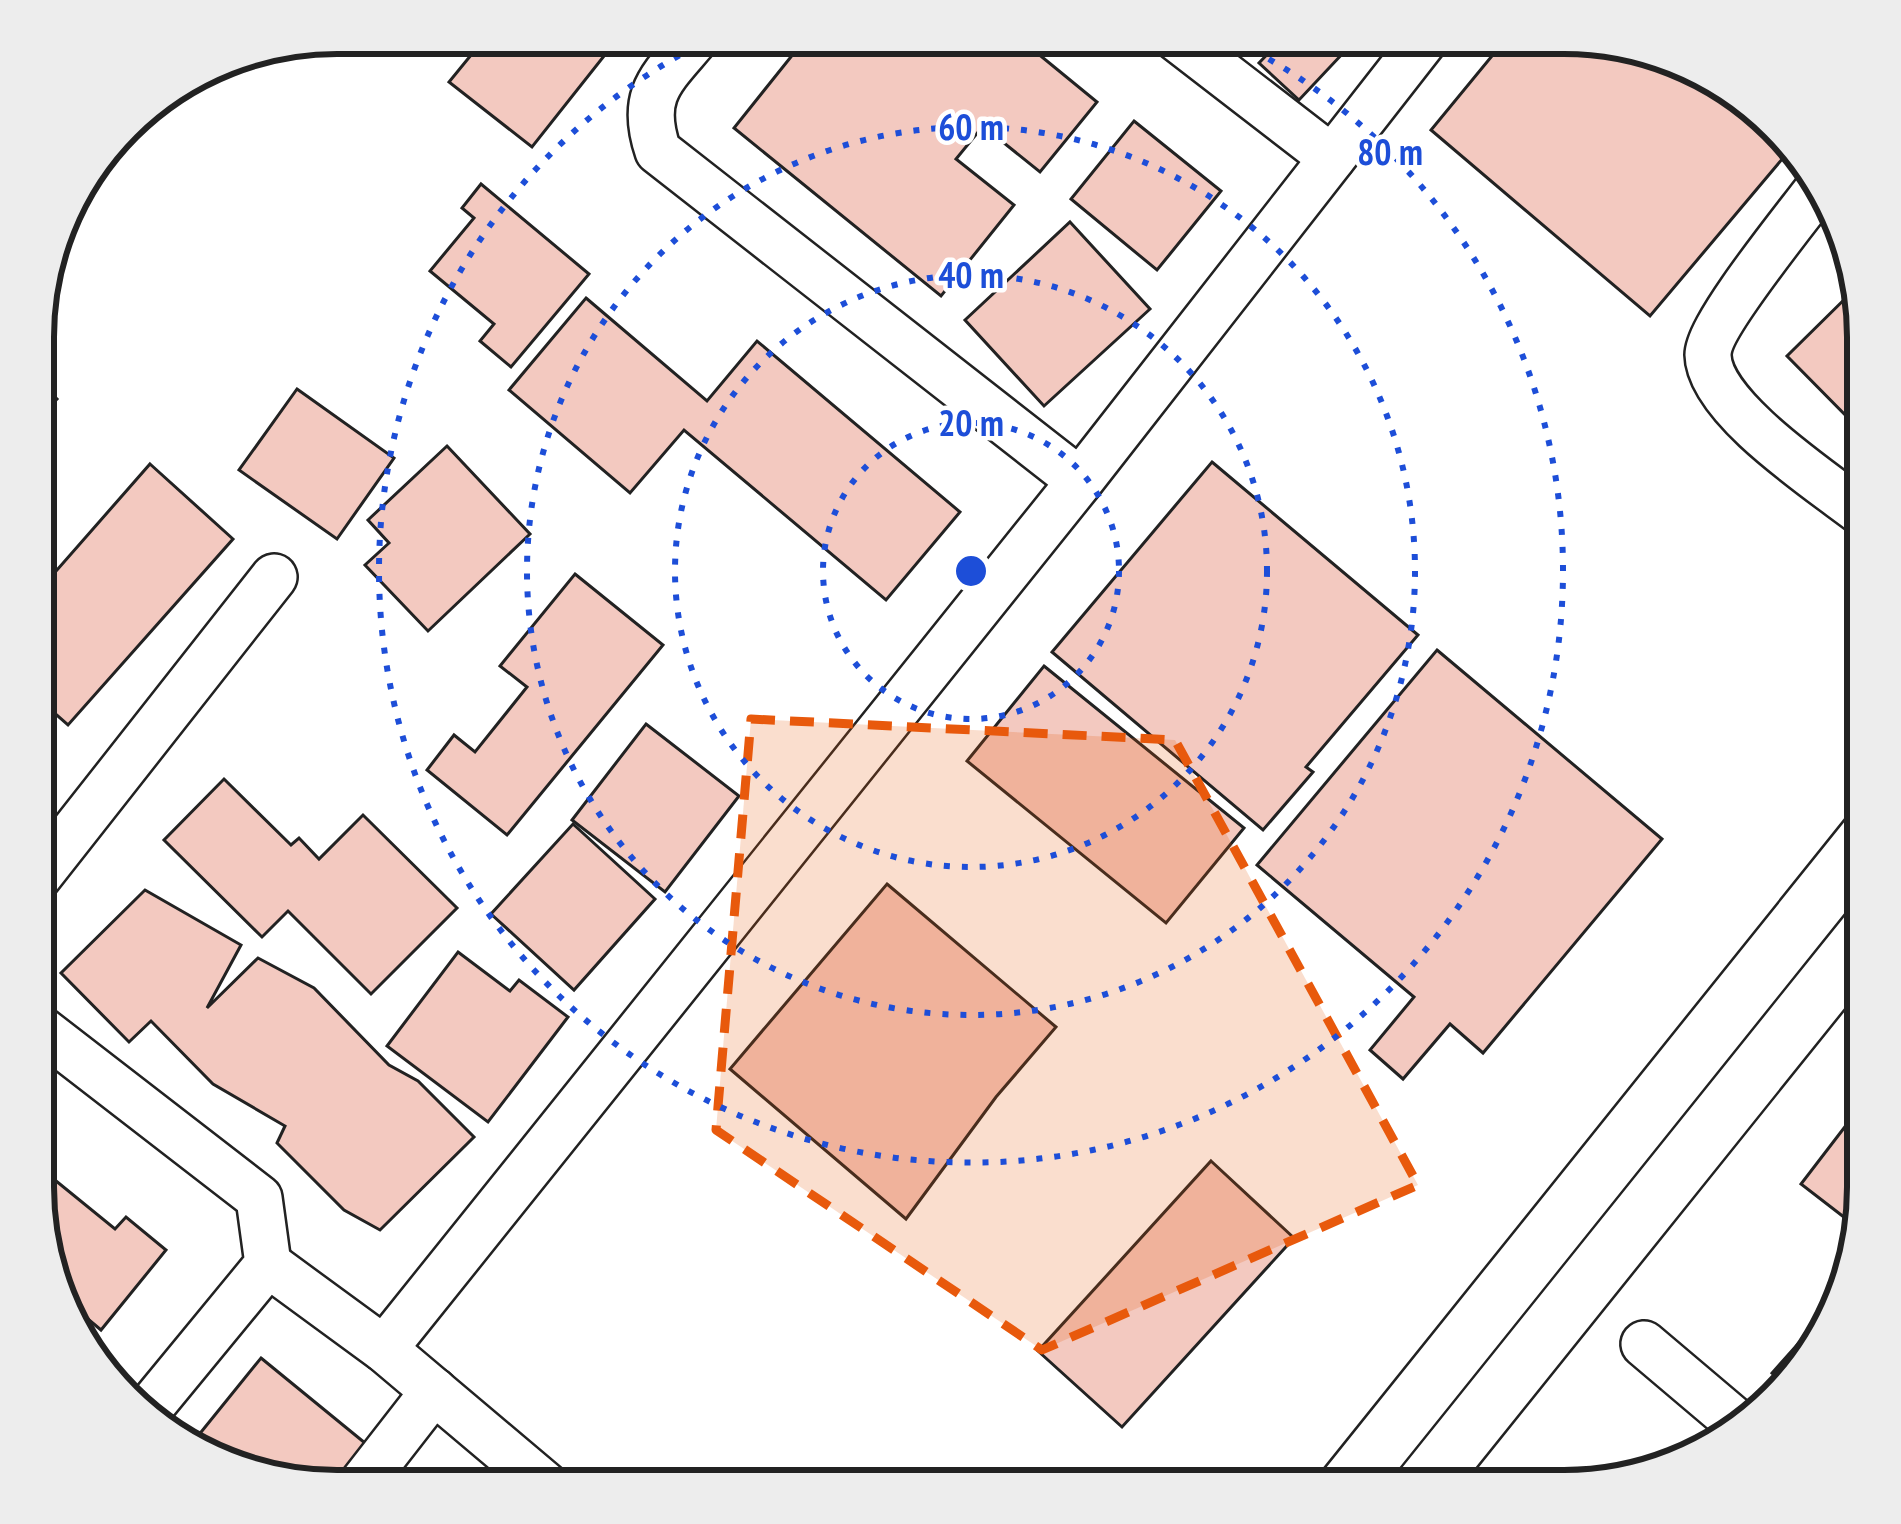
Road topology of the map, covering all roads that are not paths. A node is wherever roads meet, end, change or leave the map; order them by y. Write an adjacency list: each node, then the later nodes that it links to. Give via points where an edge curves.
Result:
1 (684, 54): 6 (street, via 652,95 648,122 658,151)
2 (1198, 55): 4 (street)
3 (1413, 55): 4 (street)
4 (1332, 158): 6 (street)
5 (1811, 199): 7 (street, via 1708,352 1714,382 1738,414)
6 (1080, 481): 15 (street)
7 (1847, 500)
8 (274, 577): 9 (street)
9 (55, 856)
10 (1846, 865): 21 (street)
11 (1846, 960): 22 (street)
12 (55, 1040): 13 (street, via 259,1198)
13 (268, 1264): 15 (street); 17 (street)
14 (1644, 1344): 18 (street)
15 (384, 1349): 16 (street)
16 (434, 1391): 19 (street); 20 (street)
17 (154, 1403)
18 (1729, 1416)
19 (373, 1469)
20 (526, 1469)
21 (1361, 1470)
22 (1437, 1470)

